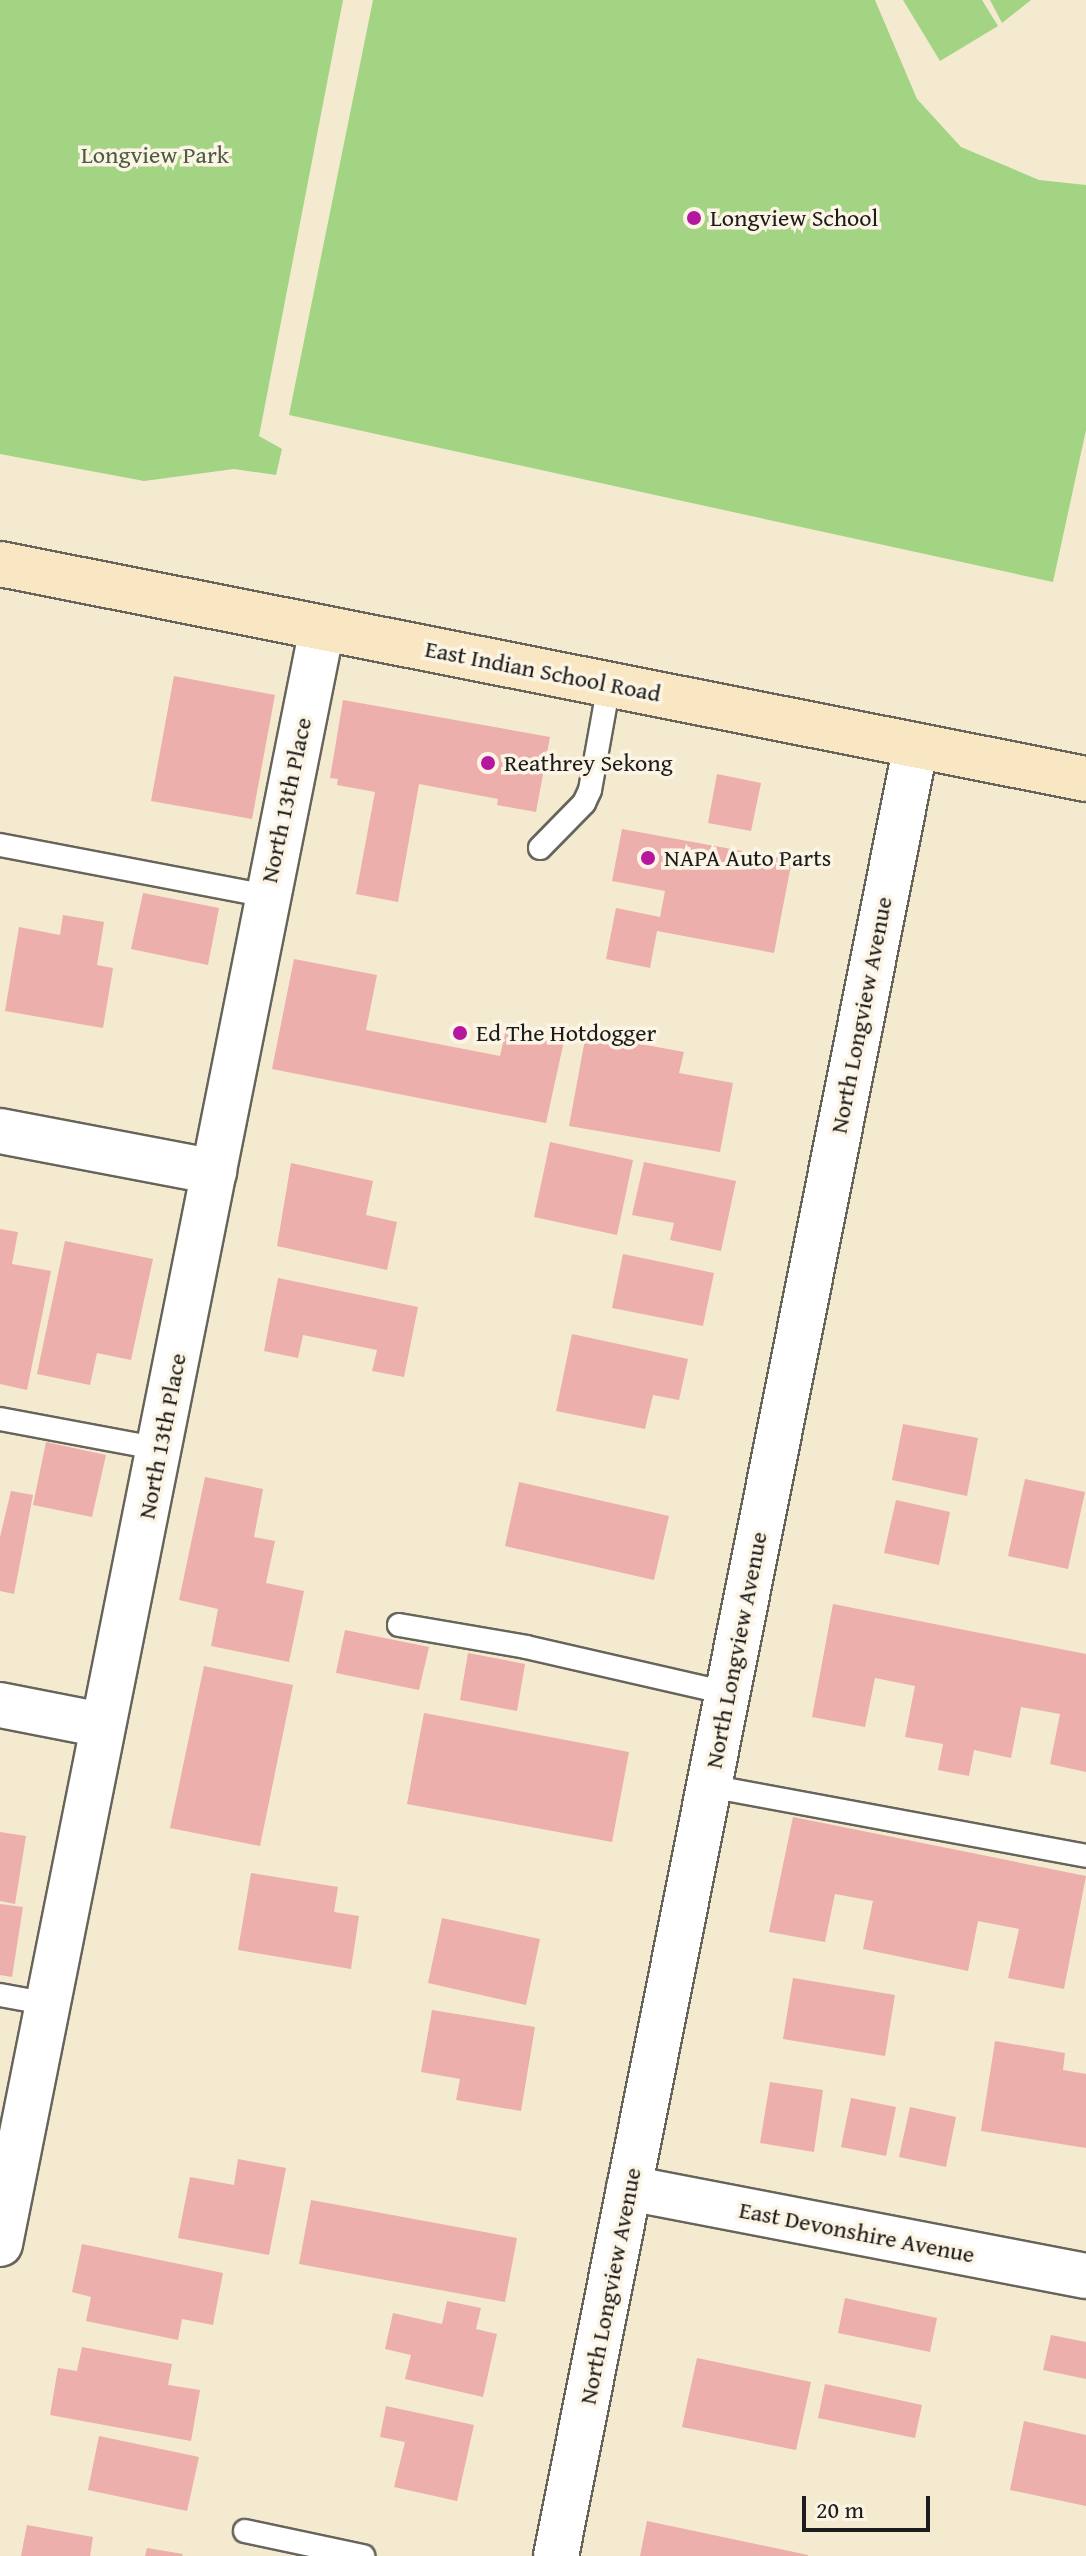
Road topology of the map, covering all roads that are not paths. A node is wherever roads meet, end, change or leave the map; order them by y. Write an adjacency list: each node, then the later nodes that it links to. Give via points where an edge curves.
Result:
1 (0, 564): 2 (main road, East Indian School Road)
2 (322, 628): 3 (main road, East Indian School Road); 8 (street, North 13th Place)
3 (609, 684): 4 (main road, East Indian School Road); 7 (lane, via 590,790 573,817)
4 (916, 745): 5 (main road, East Indian School Road); 14 (street, North Longview Avenue)
5 (1086, 779)
6 (0, 845): 8 (lane)
7 (540, 848)
8 (267, 896): 10 (street, North 13th Place)
9 (0, 1131): 10 (street)
10 (214, 1172): 12 (street, North 13th Place)
11 (0, 1419): 12 (lane)
12 (160, 1449): 16 (street, North 13th Place)
13 (399, 1625): 14 (lane, via 526,1647)
14 (727, 1693): 17 (street, North Longview Avenue)
15 (0, 1705): 16 (street)
16 (102, 1725): 20 (street, North 13th Place)
17 (709, 1786): 18 (lane); 21 (street, North Longview Avenue)
18 (1086, 1856)
19 (0, 1995): 20 (lane)
20 (49, 2004): 22 (street, North 13th Place)
21 (629, 2188): 23 (street, East Devonshire Avenue); 26 (street, North Longview Avenue)
22 (0, 2244)
23 (1086, 2276)
24 (245, 2531): 25 (lane)
25 (363, 2556)
26 (556, 2556)

